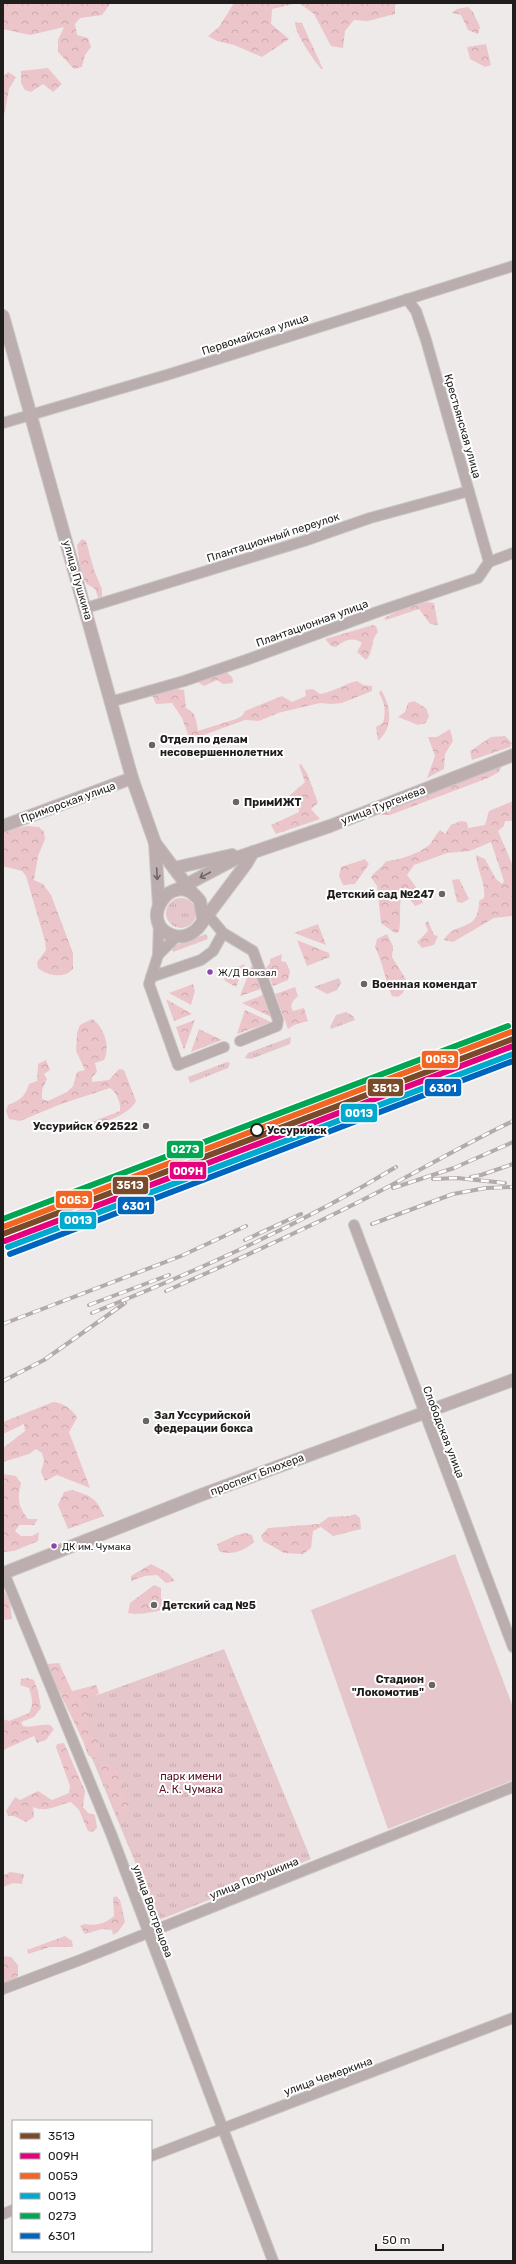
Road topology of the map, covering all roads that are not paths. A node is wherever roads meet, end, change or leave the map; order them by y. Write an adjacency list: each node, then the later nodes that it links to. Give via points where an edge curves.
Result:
1 (513, 266): 2 (street, Первомайская улица)
2 (407, 299): 4 (street, Первомайская улица, via 170,374); 6 (street, Крестьянская улица, via 416,311 426,340)
3 (3, 316): 4 (main road, улица Пушкина)
4 (31, 414): 5 (street, Первомайская улица); 9 (main road, улица Пушкина)
5 (3, 423)
6 (469, 491): 8 (street, Крестьянская улица); 9 (street, Плантационный переулок, via 370,518)
7 (513, 553): 8 (street)
8 (489, 562): 10 (street, Плантационная улица, via 478,578 184,681)
9 (86, 608): 10 (main road, улица Пушкина)
10 (110, 702): 12 (main road, улица Пушкина)
11 (513, 755): 15 (main road, улица Тургенева, via 330,826)
12 (132, 778): 13 (main road, Приморская улица); 14 (main road, улица Пушкина)
13 (3, 826)
14 (155, 843): 16 (main road, улица Пушкина); 19 (main road, улица Пушкина, one-way to 19)
15 (253, 852): 16 (main road, улица Тургенева); 17 (main road, улица Тургенева, one-way to 17); 20 (main road)
16 (174, 868): 18 (main road, улица Пушкина)
17 (176, 890): 18 (main road); 19 (main road, via 166,895)
18 (194, 895): 20 (main road)
19 (159, 905): 21 (main road)
20 (204, 914): 22 (street); 23 (main road, via 192,933)
21 (159, 922): 23 (main road, via 166,931); 24 (street)
22 (223, 933): 25 (street, via 213,952 201,960); 26 (street, via 253,951 278,1020 277,1026)
23 (177, 936): 24 (street)
24 (158, 955): 25 (street)
25 (151, 977): 27 (street, via 149,984 178,1065)
26 (240, 1041)
27 (224, 1047)
28 (354, 1226): 30 (street, Слободская улица)
29 (513, 1380): 30 (main road, проспект Блюхера)
30 (423, 1412): 31 (main road, проспект Блюхера); 32 (street, Слободская улица)
31 (4, 1573): 34 (street, улица Вострецова, via 107,1824)
32 (513, 1647)
33 (513, 1787): 34 (street, улица Полушкина)
34 (148, 1933): 35 (street, улица Полушкина); 37 (street, улица Вострецова)
35 (3, 1989)
36 (513, 2018): 37 (street, улица Чемеркина)
37 (222, 2128): 38 (street, улица Чемеркина); 39 (street, улица Вострецова)
38 (152, 2156)
39 (272, 2261)

